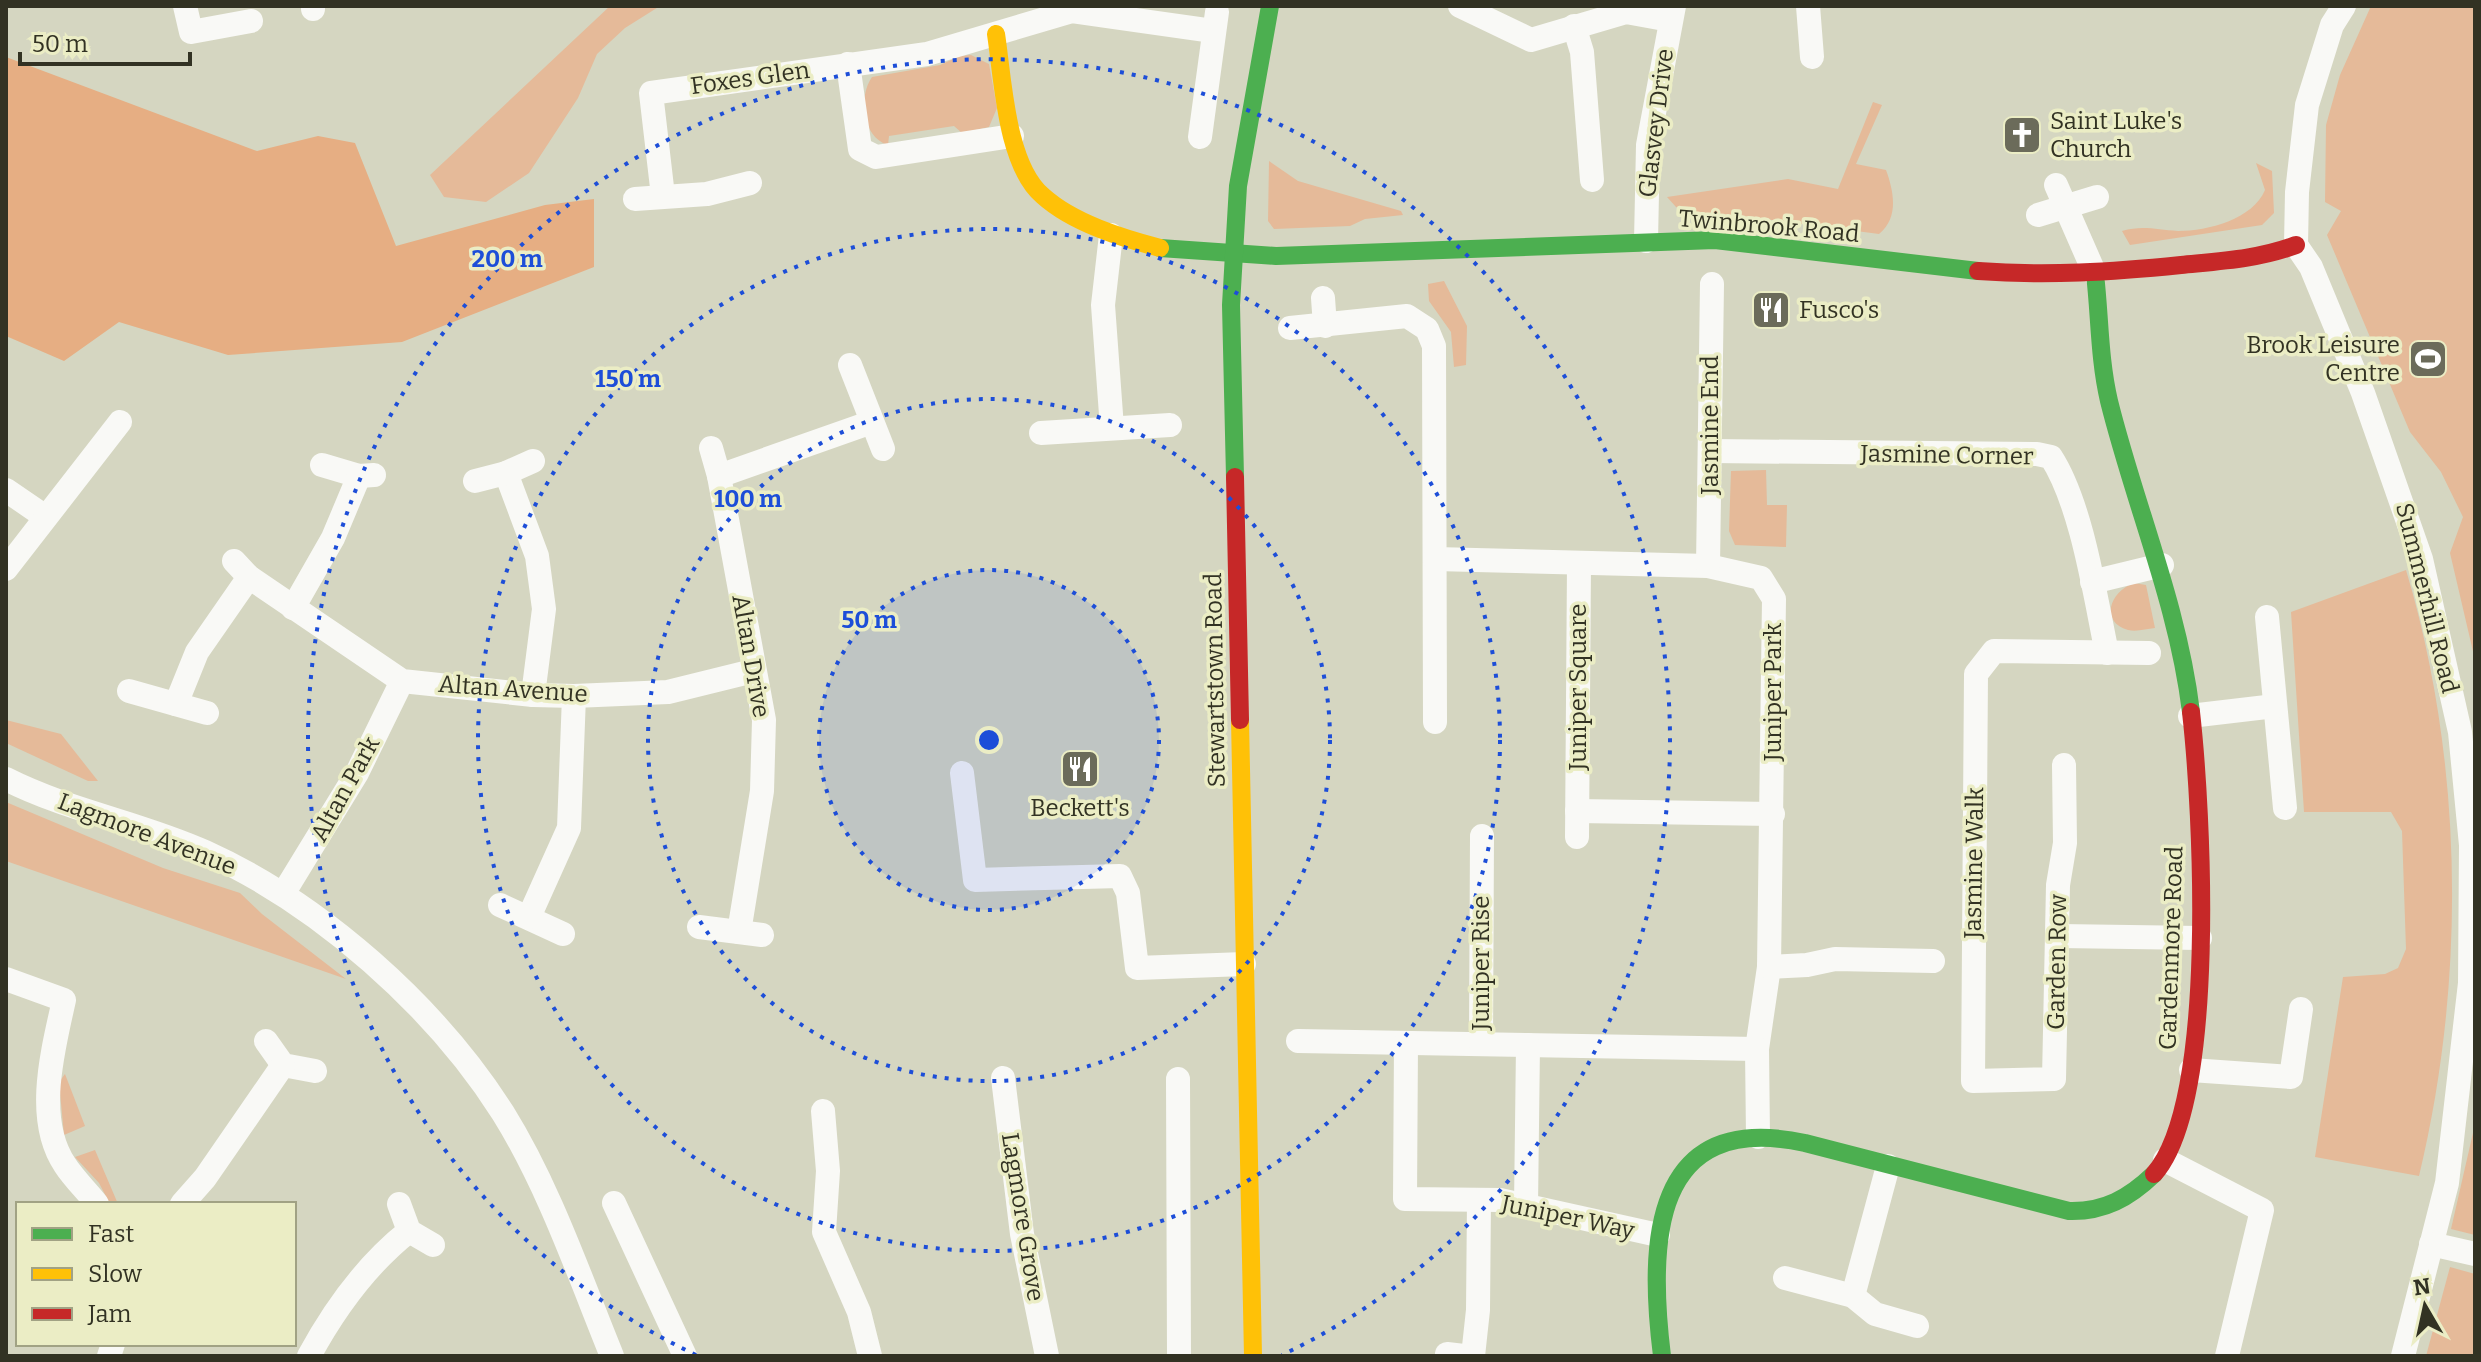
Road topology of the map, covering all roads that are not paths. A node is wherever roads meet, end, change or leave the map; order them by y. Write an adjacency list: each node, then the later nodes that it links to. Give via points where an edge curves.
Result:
1 (185, 6): 7 (street, via 191,32)
2 (1270, 6): 24 (street, Stewartstown Road, via 1238,186)
3 (1460, 6): 8 (street, via 1531,40)
4 (1808, 6): 10 (street)
5 (2344, 6): 23 (street, via 2332,25 2307,105)
6 (1672, 13): 8 (street, via 1626,12); 22 (street, Glasvey Drive, via 1648,145)
7 (251, 21)
8 (1574, 26): 14 (street, via 1582,52)
9 (996, 34): 11 (street, Foxes Glen, via 927,54); 12 (street); 13 (street, Foxes Glen, via 1072,11 1215,22)
10 (1812, 57)
11 (848, 64): 12 (street, via 860,149 876,157); 16 (street, Foxes Glen, via 644,94)
12 (1012, 136): 21 (street, via 1025,171 1042,196)
13 (1200, 137)
14 (1592, 180)
15 (750, 183): 16 (street, via 707,194)
16 (663, 196): 19 (street)
17 (2061, 196): 18 (street); 20 (street); 25 (street)
18 (2097, 197)
19 (635, 199)
20 (2038, 215)
21 (1111, 235): 24 (street, via 1171,251); 34 (street, via 1103,305)
22 (1646, 241): 24 (street, Twinbrook Road); 25 (street, Twinbrook Road, via 1715,240 1911,265 2044,276)
23 (2296, 245): 25 (street, Twinbrook Road, via 2265,257); 110 (street, Summerhill Road, via 2311,267 2406,509 2460,732 2471,845 2470,983 2447,1183)
24 (1234, 256): 82 (street, Stewartstown Road)
25 (2095, 274): 48 (street, Gardenmore Road, via 2101,364)
26 (1712, 284): 38 (street, Jasmine End)
27 (1323, 298): 28 (street)
28 (1325, 326): 29 (street); 46 (street, via 1407,316 1427,329 1434,346)
29 (1290, 328)
30 (850, 365): 32 (street)
31 (121, 417): 45 (street)
32 (872, 422): 37 (street); 42 (street)
33 (1170, 425): 34 (street)
34 (1112, 428): 35 (street)
35 (1041, 433)
36 (711, 448): 42 (street, Altan Drive)
37 (883, 449)
38 (1711, 451): 49 (street, Jasmine End); 51 (street, Jasmine Corner, via 2051,457 2062,474)
39 (533, 461): 41 (street)
40 (322, 465): 52 (street, via 367,475)
41 (506, 473): 43 (street); 59 (street, via 539,569 544,609)
42 (719, 476): 56 (street, Altan Drive)
43 (475, 481)
44 (6, 490): 45 (street)
45 (44, 516): 50 (street)
46 (1435, 559): 47 (street, Juniper Park); 65 (street)
47 (1579, 564): 49 (street, Juniper Park); 70 (street, Juniper Square)
48 (2162, 565): 51 (street); 64 (street, Gardenmore Road)
49 (1708, 566): 71 (street, Juniper Park, via 1761,578 1774,599)
50 (6, 569)
51 (2092, 582): 54 (street, Jasmine Corner)
52 (293, 608): 57 (street, Altan Avenue); 61 (street, Altan Avenue, via 242,569)
53 (2267, 617): 62 (street)
54 (2107, 653): 55 (street); 97 (street, Jasmine Walk, via 1994,651 1976,674)
55 (2149, 653)
56 (753, 671): 60 (street, Altan Avenue, via 668,692); 77 (street, Altan Drive, via 764,720 750,934)
57 (402, 681): 59 (street, Altan Avenue); 74 (street, Altan Park, via 357,773)
58 (129, 691): 61 (street)
59 (533, 695): 60 (street, Altan Avenue)
60 (574, 696): 76 (street, via 569,828)
61 (176, 704): 63 (street)
62 (2275, 706): 64 (street); 69 (street)
63 (207, 713)
64 (2190, 716): 80 (street, Gardenmore Road)
65 (1435, 722)
66 (2064, 765): 79 (street, Garden Row)
67 (962, 773): 82 (street, via 975,880 1120,876 1128,893 1137,968)
68 (6, 779): 74 (street, Lagmore Avenue, via 206,852)
69 (2285, 808)
70 (1577, 811): 71 (street); 73 (street, Juniper Square)
71 (1773, 814): 83 (street, Juniper Park)
72 (1482, 836): 89 (street, Juniper Rise)
73 (1577, 837)
74 (283, 894): 117 (street, Lagmore Avenue, via 401,989 501,1110 528,1159)
75 (500, 905): 76 (street)
76 (529, 917): 78 (street)
77 (699, 927)
78 (563, 934)
79 (2059, 936): 80 (street); 97 (street, Garden Row, via 2054,1079)
80 (2200, 938): 93 (street, Gardenmore Road)
81 (1933, 961): 83 (street, via 1835,959)
82 (1244, 964): 122 (street, Stewartstown Road)
83 (1769, 967): 91 (street, Juniper Park)
84 (6, 979): 103 (street, via 64,1000 50,1064 51,1132 64,1164)
85 (2301, 1009): 93 (street, via 2291,1077)
86 (266, 1041): 92 (street)
87 (1298, 1041): 88 (street)
88 (1406, 1043): 89 (street); 102 (street, Juniper Way, via 1405,1199)
89 (1481, 1044): 90 (street, Juniper Rise)
90 (1528, 1045): 91 (street, Juniper Rise); 107 (street, Juniper Rise)
91 (1757, 1049): 99 (street, Juniper Park)
92 (283, 1065): 94 (street); 104 (street)
93 (2191, 1070): 100 (street, Gardenmore Road, via 2176,1138)
94 (315, 1071)
95 (1003, 1078): 120 (street, Lagmore Grove, via 1022,1234)
96 (1178, 1079): 121 (street)
97 (1973, 1081)
98 (823, 1111): 119 (street, via 828,1171 824,1232 859,1312)
99 (1758, 1137): 101 (street, Gardenmore Road, via 1786,1139); 109 (street, Gardenmore Road, via 1707,1147 1678,1177)
100 (2165, 1160): 101 (street, Gardenmore Road, via 2131,1195 2098,1210 2042,1206); 125 (street, via 2262,1210)
101 (1888, 1166): 114 (street)
102 (1479, 1200): 107 (street, Juniper Way); 123 (street, Juniper Way)
103 (95, 1202)
104 (184, 1202)
105 (614, 1203): 118 (street)
106 (399, 1204): 108 (street)
107 (1526, 1206): 109 (street, Juniper Way)
108 (409, 1231): 111 (street); 116 (street, via 350,1290)
109 (1658, 1235): 124 (street, Gardenmore Road)
110 (2431, 1244): 112 (street); 126 (street, Summerhill Road)
111 (433, 1245)
112 (2475, 1254)
113 (1785, 1278): 114 (street)
114 (1853, 1296): 115 (street, via 1875,1314)
115 (1917, 1326)
116 (309, 1356)
117 (612, 1356)
118 (685, 1356)
119 (870, 1356)
120 (1047, 1356)
121 (1179, 1356)
122 (1253, 1356)
123 (1473, 1356)
124 (1662, 1356)
125 (2227, 1356)
126 (2403, 1356)

